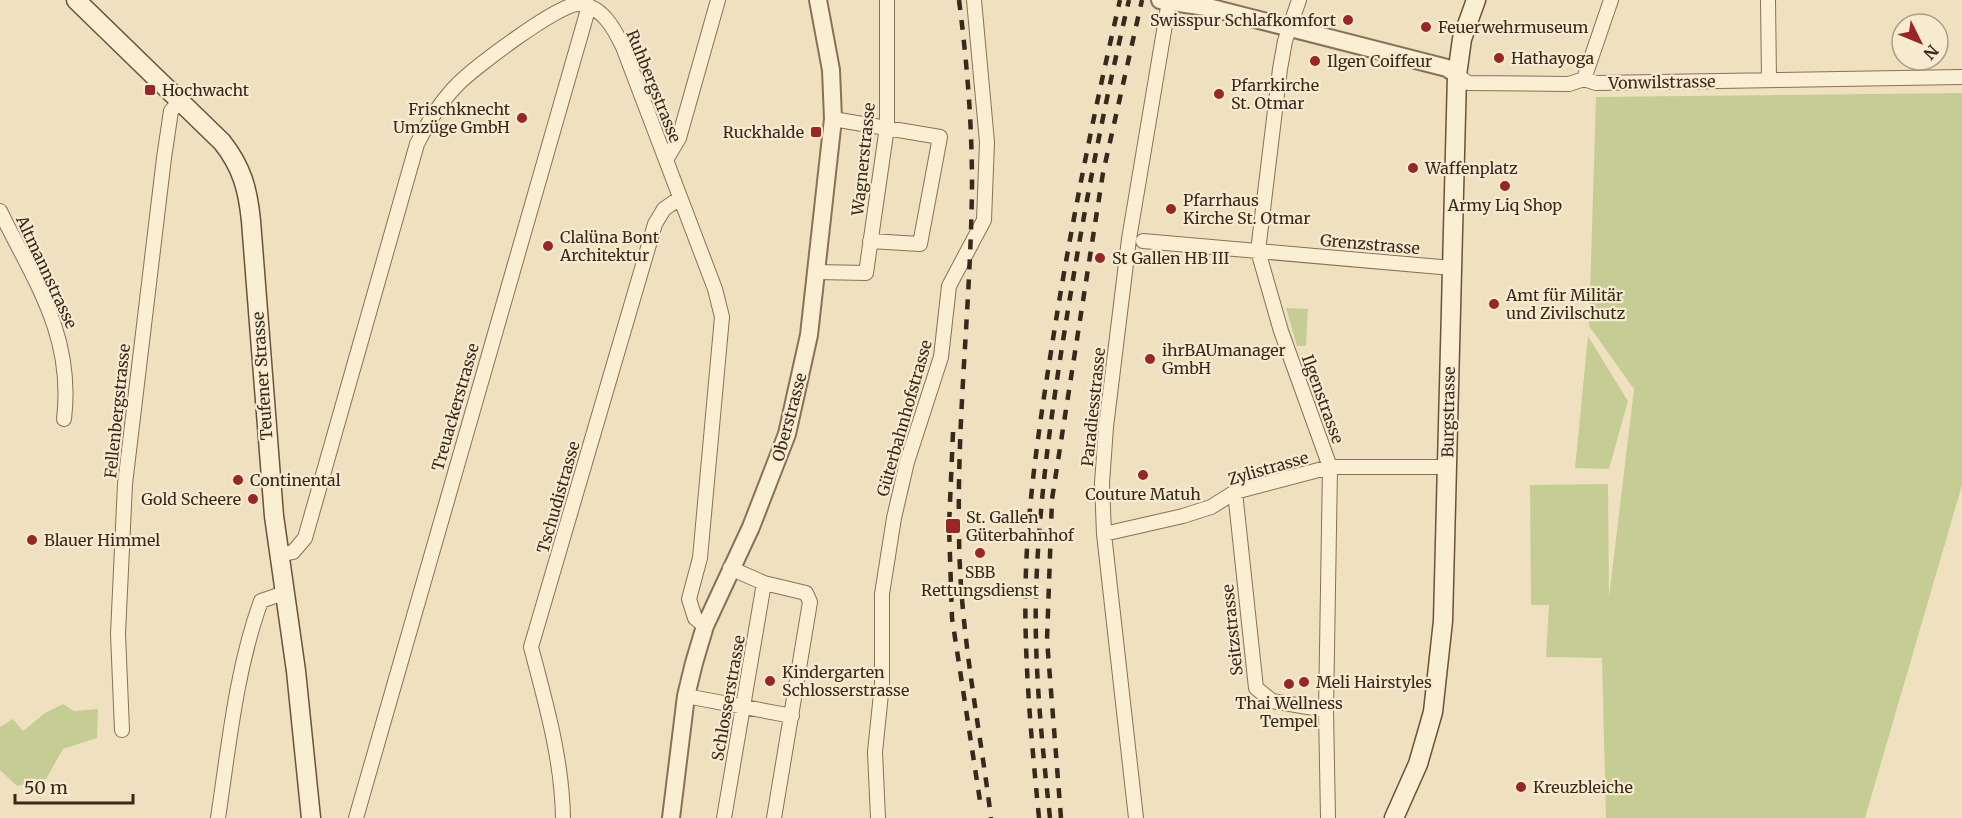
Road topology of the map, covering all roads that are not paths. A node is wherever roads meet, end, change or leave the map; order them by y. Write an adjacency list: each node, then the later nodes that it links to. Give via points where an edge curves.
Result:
1 (76, 0): 18 (main road, Teufener Strasse)
2 (718, 0): 21 (street, via 678,138)
3 (818, 0): 19 (street, Oberstrasse, via 831,70)
4 (887, 0): 20 (street, Wagnerstrasse)
5 (974, 0): 51 (street, Güterbahnhofstrasse, via 987,142 984,220 949,286 941,357 907,462 894,518 882,594 882,684 875,752)
6 (1299, 0): 13 (street, Ilgenstrasse)
7 (1476, 0): 14 (main road, Burgstrasse, via 1462,39)
8 (1611, 0): 16 (street)
9 (1768, 0): 17 (street)
10 (1165, 1): 11 (street, Vonwilstrasse); 33 (street, Paradiesstrasse, via 1109,403 1102,483)
11 (1188, 2): 13 (street, Vonwilstrasse)
12 (588, 6): 21 (street, Ruhbergstrasse, via 596,9 623,46); 34 (street, via 564,8 521,36 459,84 431,116 417,144 305,538 293,552); 46 (street, Treuackerstrasse)
13 (1290, 28): 14 (street, Vonwilstrasse, via 1447,68); 26 (street, Ilgenstrasse, via 1280,69)
14 (1457, 75): 16 (street, Vonwilstrasse, via 1468,83 1569,84); 27 (main road, Burgstrasse)
15 (1962, 77): 17 (street, Vonwilstrasse)
16 (1584, 79): 17 (street, Vonwilstrasse, via 1596,83)
17 (1769, 79)
18 (180, 101): 34 (main road, Teufener Strasse, via 232,155 246,187); 43 (street, Fellenbergstrasse, via 171,111 164,158 125,484 118,634)
19 (833, 119): 20 (street); 28 (street, Oberstrasse)
20 (887, 127): 24 (street, Wagnerstrasse); 24 (street, via 940,137 920,244)
21 (666, 160): 22 (street, Ruhbergstrasse)
22 (680, 198): 38 (street, Ruhbergstrasse, via 722,317 700,558 689,599 694,618); 47 (street, Tschudistrasse, via 664,209 655,224 531,648 562,780)
23 (0, 211): 29 (street, Altmannstrasse, via 59,336 68,388)
24 (870, 241): 28 (street, Wagnerstrasse, via 866,273)
25 (1143, 241): 26 (street, Grenzstrasse)
26 (1258, 251): 27 (street, Grenzstrasse); 30 (street, Ilgenstrasse, via 1281,331)
27 (1452, 268): 31 (main road, Burgstrasse)
28 (817, 272): 35 (street, Oberstrasse, via 805,358 787,434)
29 (64, 418)
30 (1330, 467): 31 (street, Zylistrasse); 32 (street, Zylistrasse); 41 (street, Ilgenstrasse)
31 (1447, 467): 54 (main road, Burgstrasse, via 1443,621 1433,712 1418,764)
32 (1235, 492): 33 (street, Zylistrasse, via 1211,507 1183,516); 41 (street, Seitzstrasse, via 1256,688 1272,701)
33 (1104, 534): 52 (street, Paradiesstrasse)
34 (279, 555): 37 (main road, Teufener Strasse)
35 (730, 568): 36 (street); 38 (street, Oberstrasse)
36 (764, 583): 40 (street, Schlosserstrasse); 42 (street, via 806,593 810,602)
37 (284, 593): 44 (street, via 261,601 257,614 239,684); 45 (main road, Teufener Strasse, via 299,691)
38 (705, 626): 39 (street, Oberstrasse)
39 (686, 696): 40 (street); 48 (street, Oberstrasse)
40 (744, 708): 42 (street); 49 (street, Schlosserstrasse)
41 (1326, 710): 53 (street, Ilgenstrasse)
42 (792, 716): 50 (street)
43 (122, 730)
44 (218, 818)
45 (311, 818)
46 (356, 818)
47 (563, 818)
48 (671, 818)
49 (724, 818)
50 (774, 818)
51 (878, 818)
52 (1136, 818)
53 (1328, 818)
54 (1394, 818)

